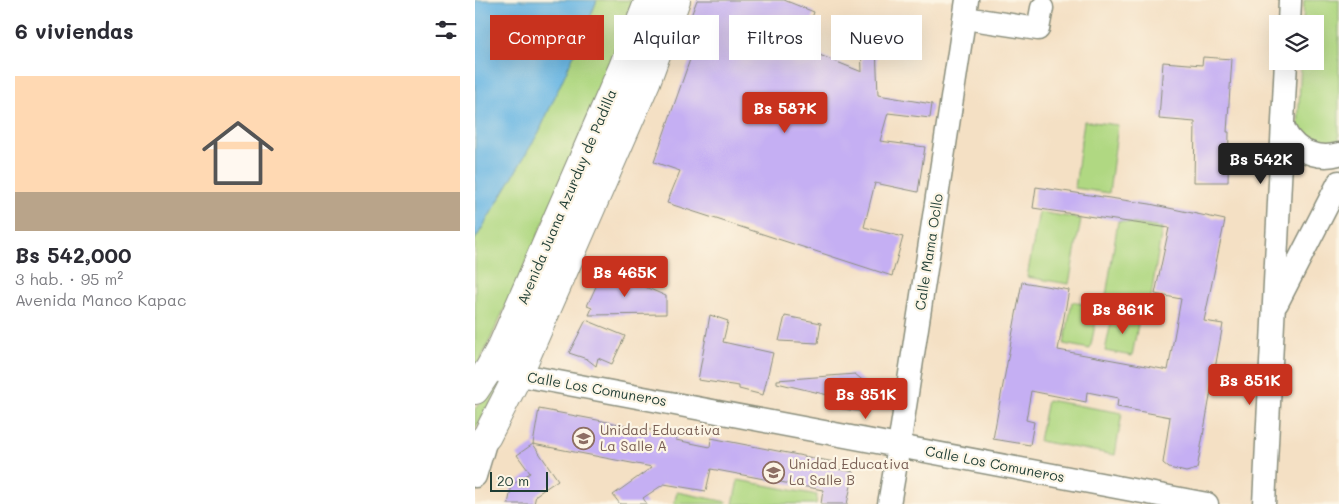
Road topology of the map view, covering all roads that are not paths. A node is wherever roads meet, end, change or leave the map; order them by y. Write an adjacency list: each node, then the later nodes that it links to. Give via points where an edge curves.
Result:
1 (649, 0): 14 (main road, Avenida Juana Azurduy de Padilla, via 503,344)
2 (676, 0): 13 (main road, Avenida Juana Azurduy de Padilla, via 646,82)
3 (1290, 0): 6 (street)
4 (1042, 8): 5 (street, via 1038,30)
5 (966, 9): 16 (street, Calle Mama Ocllo)
6 (1289, 15)
7 (1286, 70): 8 (street)
8 (1283, 126): 9 (street, via 1290,140 1303,151 1316,155); 12 (street)
9 (1339, 154)
10 (1339, 182): 11 (street)
11 (1334, 205): 12 (street)
12 (1273, 310): 20 (street)
13 (518, 375): 14 (street, Calle Los Comuneros); 15 (main road, Avenida Juana Azurduy de Padilla); 16 (street, Calle Los Comuneros)
14 (482, 379)
15 (479, 442): 17 (street, Avenida Juana Azurduy de Padilla)
16 (899, 446): 18 (street, Calle Mama Ocllo); 19 (street, Calle Los Comuneros)
17 (475, 476)
18 (889, 504)
19 (1207, 504)
20 (1264, 504)

